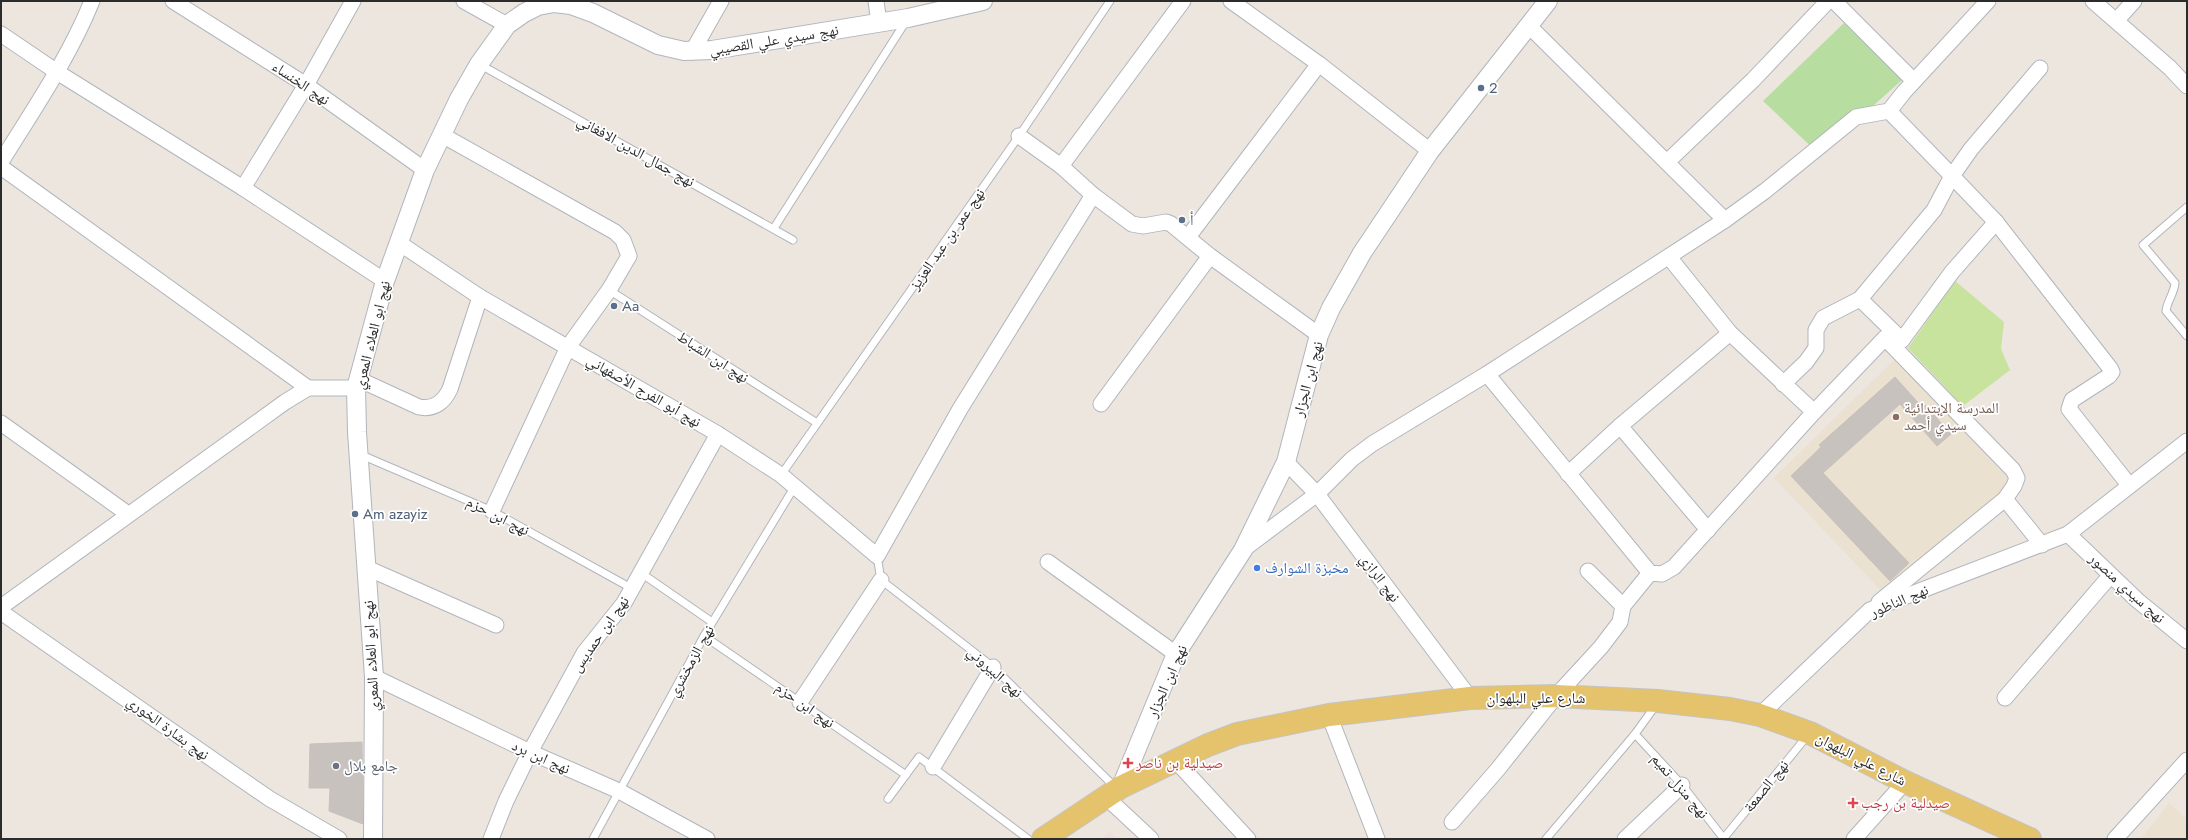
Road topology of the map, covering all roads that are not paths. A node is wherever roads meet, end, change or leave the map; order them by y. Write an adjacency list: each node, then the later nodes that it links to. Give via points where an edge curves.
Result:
1 (92, 1): 28 (street, via 83,24)
2 (173, 1): 30 (street, نهج الخنساء)
3 (353, 1): 30 (street)
4 (464, 1): 21 (street)
5 (721, 1): 24 (street)
6 (876, 1): 20 (street)
7 (983, 1): 18 (street, نهج سيدي علي القصيبي)
8 (1110, 1): 34 (lane, نهج عمر بن عبد العزيز)
9 (1183, 1): 38 (street)
10 (1231, 1): 26 (street)
11 (1548, 1): 22 (street, نهج ابن الجزار)
12 (1828, 1): 37 (street, via 1753,80)
13 (1834, 1): 29 (street)
14 (1988, 1): 29 (street)
15 (2093, 1): 19 (street)
16 (2134, 1): 19 (street)
17 (571, 5): 21 (street, نهج ابو العلاء المعري, via 554,3 538,6); 24 (street, نهج سيدي علي القصيبي, via 658,45)
18 (908, 18): 20 (street, نهج سيدي علي القصيبي); 47 (lane)
19 (2116, 22): 31 (street)
20 (879, 23): 24 (street, نهج سيدي علي القصيبي)
21 (507, 25): 25 (street, نهج ابو العلاء المعري)
22 (1528, 25): 35 (street, نهج ابن الجزار); 37 (street)
23 (1, 34): 28 (street)
24 (692, 52)
25 (479, 64): 33 (street, نهج ابو العلاء المعري); 47 (lane, نهج جمال الدين الافغاني)
26 (1319, 64): 35 (street); 48 (street)
27 (2040, 68): 41 (street, via 1970,149)
28 (57, 72): 36 (street); 42 (street)
29 (1914, 81): 32 (street)
30 (306, 85): 40 (street, نهج الخنساء); 42 (street)
31 (2187, 86)
32 (1889, 112): 41 (street); 45 (street, via 1856,117)
33 (442, 135): 40 (street, نهج ابو العلاء المعري); 54 (street, via 615,232 623,240 629,256)
34 (1019, 136): 38 (street); 70 (lane, نهج عمر بن عبد العزيز)
35 (1430, 151): 58 (street, نهج ابن الجزار, via 1362,253)
36 (1, 162)
37 (1667, 162): 45 (street)
38 (1061, 166): 43 (street)
39 (1, 167): 66 (street)
40 (425, 170): 50 (street, نهج ابو العلاء المعري)
41 (1952, 176): 46 (street); 56 (street, via 1934,210)
42 (244, 188): 53 (street)
43 (1093, 195): 48 (street, via 1132,224 1143,226 1166,222); 88 (street, via 960,409)
44 (2187, 207): 59 (lane, via 2143,245 2175,283 2166,311)
45 (1725, 220): 52 (street)
46 (1996, 222): 61 (street, via 1952,272); 78 (street, via 2112,372 2072,400 2068,409)
47 (774, 228): 49 (lane, نهج جمال الدين الافغاني)
48 (1188, 237): 51 (street)
49 (793, 240)
50 (399, 243): 53 (street, نهج ابو العلاء المعري); 55 (street, نهج أبو الفرج الأصفهاني)
51 (1210, 256): 58 (street); 67 (street)
52 (1669, 257): 57 (street); 63 (street)
53 (385, 281): 64 (street, نهج ابو العلاء المعري)
54 (609, 290): 62 (street); 70 (lane, نهج ابن الشباط)
55 (480, 297): 62 (street, نهج أبو الفرج الأصفهاني); 64 (street, via 450,389 444,399 434,407 419,407)
56 (1860, 298): 61 (street); 65 (street, via 1823,318 1816,330 1816,348 1806,362)
57 (1730, 333): 65 (street); 71 (street)
58 (1319, 335): 75 (street, نهج ابن الجزار)
59 (2187, 336)
60 (1886, 338): 61 (street); 68 (street); 81 (street, via 2013,470 2016,481)
61 (1902, 340)
62 (568, 347): 72 (street, نهج أبو الفرج الأصفهاني); 82 (street)
63 (1487, 374): 76 (street); 80 (street, via 1372,444)
64 (357, 384): 66 (street); 74 (street, نهج ابو العلاء المعري)
65 (1783, 384): 68 (street)
66 (308, 388): 83 (street, via 261,417)
67 (1101, 404)
68 (1814, 412): 84 (street)
69 (1, 423): 83 (street)
70 (817, 423): 77 (lane, نهج عمر بن عبد العزيز)
71 (1620, 426): 76 (street); 84 (street)
72 (718, 434): 77 (street, نهج أبو الفرج الأصفهاني); 92 (street, نهج ابن حمديس)
73 (2187, 441): 78 (street, نهج الناظور)
74 (359, 454): 82 (lane, نهج ابن حزم); 90 (street, نهج ابو العلاء المعري)
75 (1286, 462): 80 (street, نهج الرازي); 87 (street, نهج ابن الجزار)
76 (1568, 474): 93 (street)
77 (781, 475): 79 (street, نهج أبو الفرج الأصفهاني)
78 (2129, 485): 85 (street, نهج الناظور)
79 (795, 486): 88 (street, نهج أبو الفرج الأصفهاني); 101 (lane, نهج الزمخشري)
80 (1317, 494): 87 (street); 109 (street, نهج الرازي)
81 (2005, 499): 86 (street); 99 (street)
82 (492, 511): 96 (lane, نهج ابن حزم)
83 (128, 514): 98 (street)
84 (1708, 530): 93 (street, via 1672,570 1662,574)
85 (2068, 534): 86 (street, نهج الناظور); 94 (street, نهج سيدي منصور)
86 (2042, 545): 99 (street, نهج الناظور, via 2004,557)
87 (1243, 550): 105 (street, نهج ابن الجزار)
88 (877, 556): 95 (lane)
89 (1048, 562): 105 (street)
90 (367, 568): 102 (street); 107 (street, نهج ابو العلاء المعري)
91 (1588, 571): 97 (street)
92 (640, 573): 96 (street, نهج ابن حمديس); 101 (lane)
93 (1650, 573): 97 (street)
94 (2110, 576): 104 (street, نهج سيدي منصور); 110 (street)
95 (881, 580): 106 (lane, نهج البيروني); 112 (street)
96 (631, 588): 117 (street, نهج ابن حمديس, via 618,612 584,653)
97 (1623, 606): 108 (street, via 1620,622 1607,640)
98 (1, 607)
99 (1870, 610): 114 (street, نهج الناظور)
100 (1, 612): 130 (street, نهج بشارة الخوري, via 270,799)
101 (712, 622): 103 (lane, نهج الزمخشري)
102 (496, 625)
103 (704, 636): 112 (lane, نهج ابن حزم); 124 (lane, نهج الزمخشري)
104 (2187, 641)
105 (1176, 654): 125 (street, نهج ابن الجزار)
106 (994, 667): 120 (street); 125 (lane, نهج البيروني)
107 (374, 677): 117 (street, نهج ابن برد); 131 (street, نهج ابو العلاء المعري)
108 (1556, 696): 109 (main road, شارع علي البلهوان); 111 (main road, شارع علي البلهوان); 127 (street)
109 (1470, 698): 113 (main road, شارع علي البلهوان)
110 (2005, 698)
111 (1658, 701): 114 (main road, شارع علي البلهوان); 116 (lane)
112 (800, 702): 121 (lane, نهج ابن حزم)
113 (1329, 715): 118 (main road, شارع علي البلهوان, via 1237,734); 137 (street)
114 (1760, 715): 115 (main road, شارع علي البلهوان)
115 (1810, 733): 122 (main road, شارع علي البلهوان); 140 (lane, نهج الصمعة)
116 (1635, 734): 123 (lane, نهج منزل تميم); 138 (lane)
117 (530, 752): 124 (street, نهج ابن برد); 132 (street, نهج ابن حمديس, via 506,801)
118 (1175, 760): 125 (main road, شارع علي البلهوان); 136 (street)
119 (2187, 760): 143 (street)
120 (933, 767): 121 (lane, via 919,757); 135 (lane)
121 (906, 775): 126 (lane)
122 (1905, 782): 141 (street); 142 (main road, شارع علي البلهوان)
123 (1682, 786): 139 (street); 140 (lane, نهج منزل تميم)
124 (619, 791): 133 (lane, نهج الزمخشري); 134 (street, نهج ابن برد)
125 (1115, 791): 128 (main road, شارع علي البلهوان); 129 (street)
126 (888, 799)
127 (1452, 822)
128 (1053, 834)
129 (1148, 838)
130 (339, 839)
131 (373, 839)
132 (492, 839)
133 (593, 839)
134 (707, 839)
135 (1028, 839)
136 (1248, 839)
137 (1377, 839)
138 (1546, 839)
139 (1625, 839)
140 (1723, 839)
141 (1854, 839)
142 (2030, 839)
143 (2115, 839)

